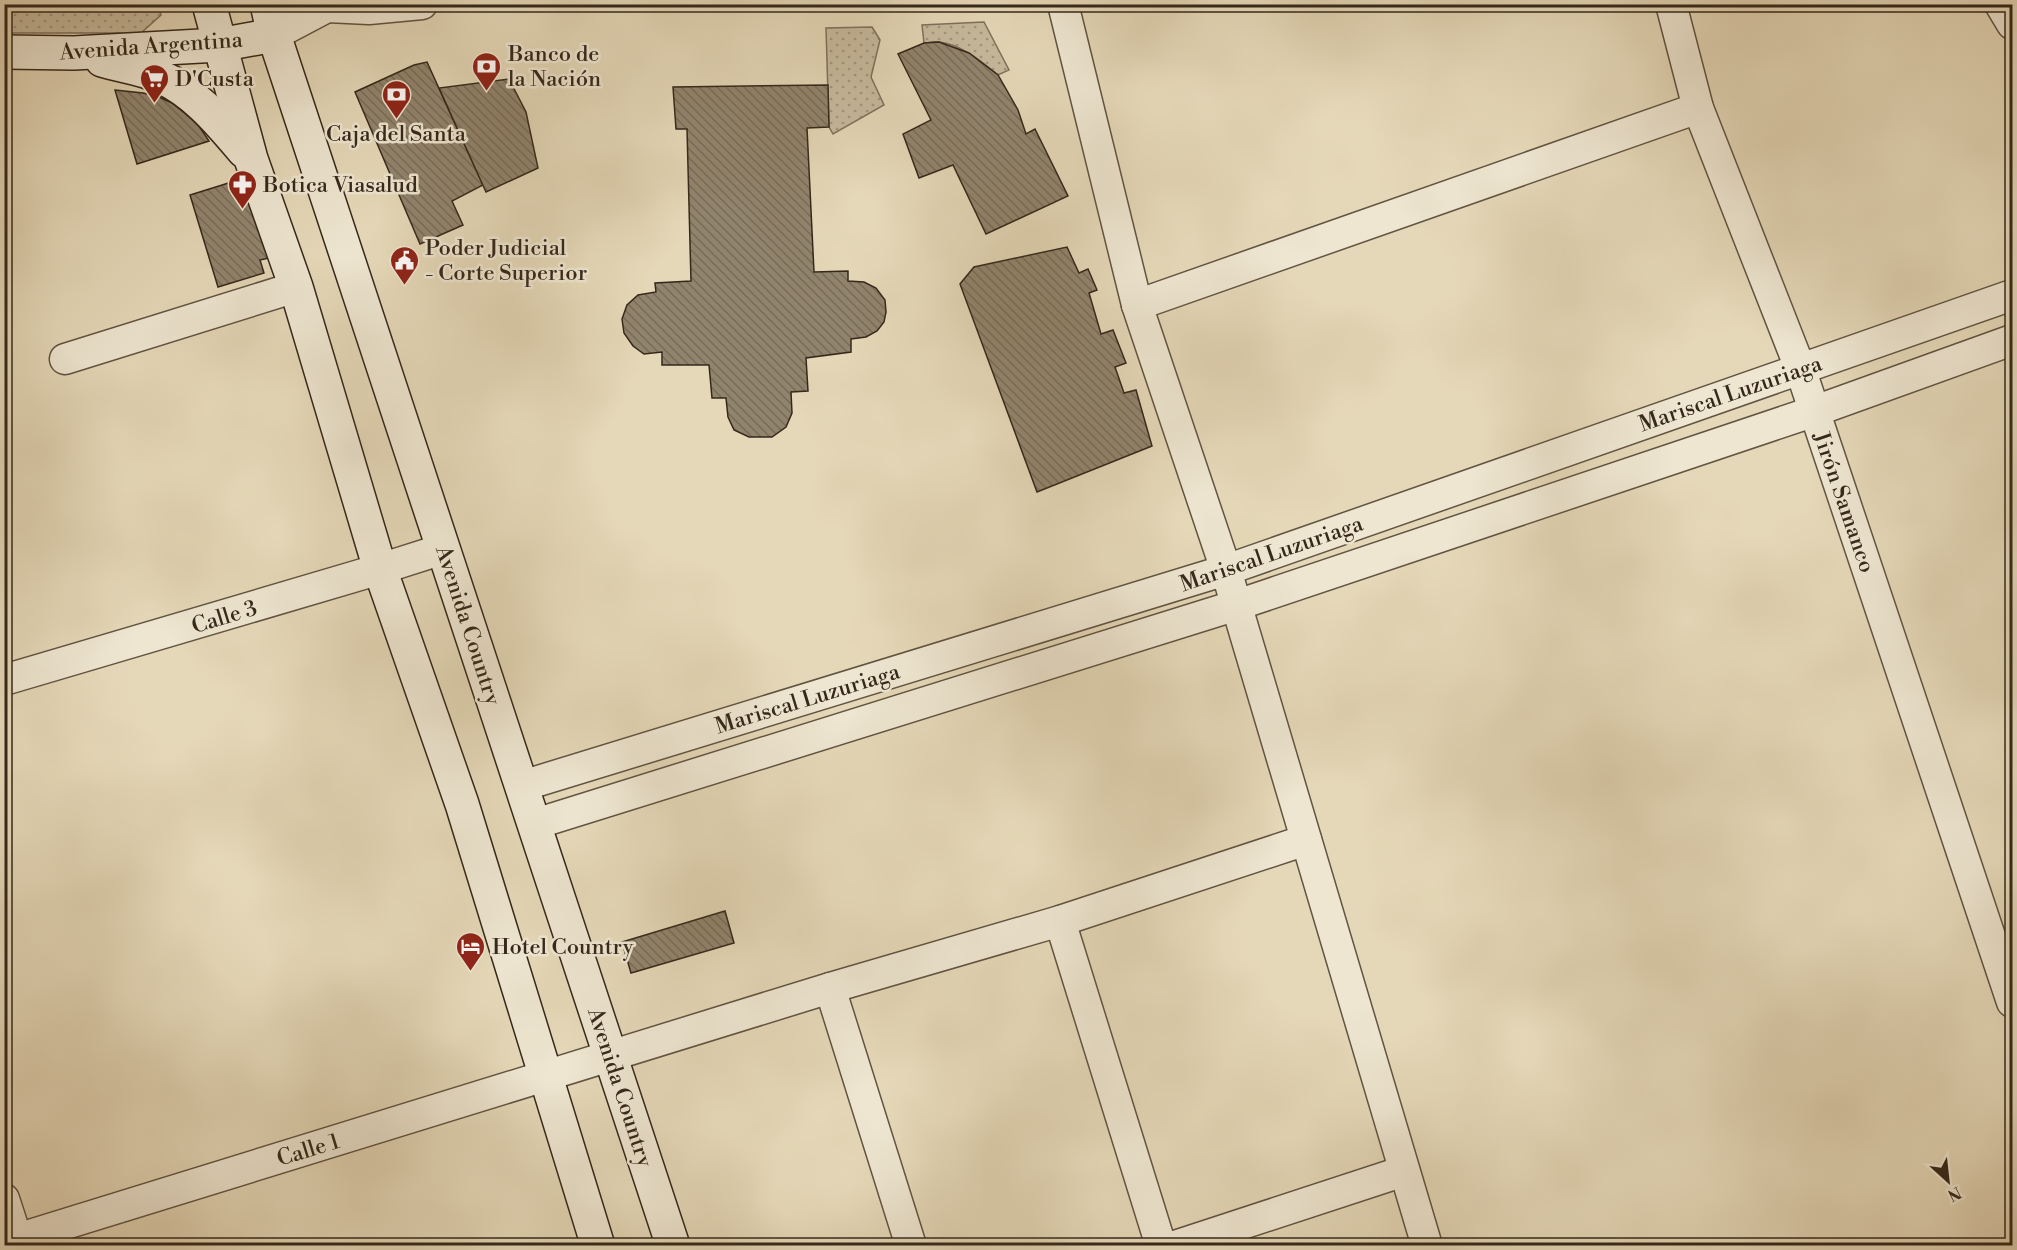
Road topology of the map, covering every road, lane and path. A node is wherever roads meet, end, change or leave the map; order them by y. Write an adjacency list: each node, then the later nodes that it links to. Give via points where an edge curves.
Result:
1 (209, 4): 9 (main road)
2 (422, 4): 6 (street, Avenida Argentina, via 369,9)
3 (1063, 4): 16 (street)
4 (1671, 4): 12 (street, Jirón Samanco)
5 (2000, 4): 8 (street)
6 (324, 5): 7 (street, Avenida Argentina)
7 (270, 20): 9 (main road, Avenida Argentina); 21 (main road, Avenida Country)
8 (2013, 24)
9 (219, 45): 11 (main road, Avenida Argentina); 13 (main road)
10 (4, 51): 11 (main road, Avenida Argentina)
11 (74, 53): 13 (main road, via 160,76 212,114)
12 (1698, 108): 16 (street); 19 (street, Jirón Samanco)
13 (251, 159): 14 (main road)
14 (296, 287): 18 (street); 22 (main road)
15 (2013, 296): 19 (street, Mariscal Luzuriaga)
16 (1137, 305): 23 (street)
17 (2013, 339): 20 (street, Mariscal Luzuriaga)
18 (65, 359)
19 (1800, 368): 20 (street, Jirón Samanco); 23 (street, Mariscal Luzuriaga)
20 (1815, 411): 24 (street, Mariscal Luzuriaga); 31 (street, Jirón Samanco)
21 (443, 549): 22 (street, Calle 3); 26 (main road, Avenida Country)
22 (380, 569): 25 (street, Calle 3); 33 (main road, via 462,804)
23 (1226, 570): 24 (street); 26 (street, Mariscal Luzuriaga)
24 (1236, 605): 27 (street, Mariscal Luzuriaga); 28 (street)
25 (4, 680)
26 (522, 786): 27 (main road, Avenida Country)
27 (535, 824): 32 (main road, Avenida Country)
28 (1306, 840): 29 (street, Calle 1); 34 (street)
29 (1060, 921): 30 (street, Calle 1); 40 (street)
30 (830, 988): 32 (street, Calle 1); 39 (street)
31 (2013, 1002)
32 (611, 1055): 33 (street, Calle 1); 38 (main road, Avenida Country)
33 (546, 1077): 36 (street, Calle 1); 37 (main road)
34 (1404, 1171): 41 (street); 42 (street)
35 (4, 1199): 36 (street)
36 (11, 1241)
37 (598, 1245)
38 (672, 1245)
39 (911, 1245)
40 (1161, 1245)
41 (1175, 1245)
42 (1427, 1245)

